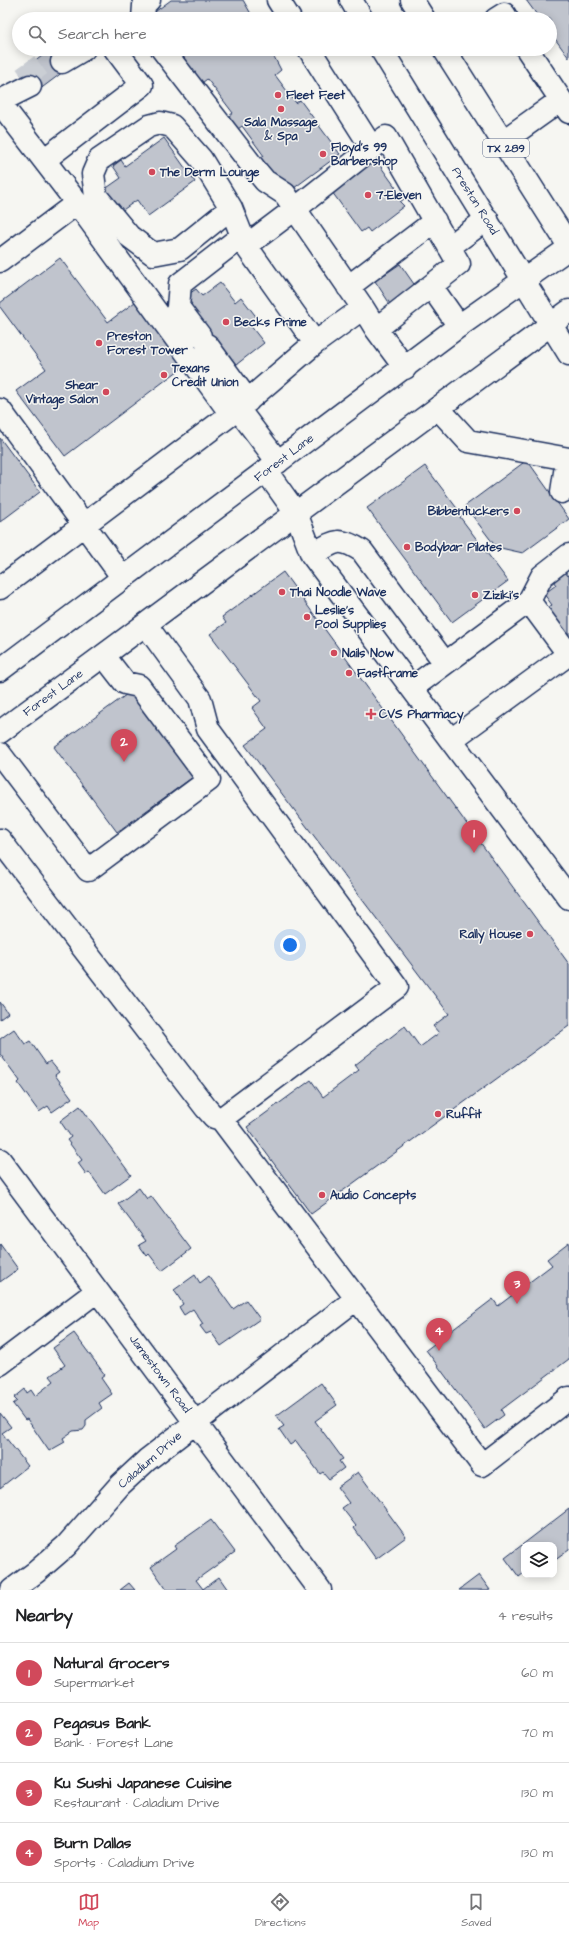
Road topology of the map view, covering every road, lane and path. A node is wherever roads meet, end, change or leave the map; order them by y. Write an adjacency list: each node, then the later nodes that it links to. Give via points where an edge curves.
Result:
1 (149, 0): 4 (main road, via 144,5)
2 (350, 0): 5 (main road)
3 (412, 0): 6 (main road)
4 (144, 12)
5 (358, 12)
6 (420, 12)
7 (120, 56): 18 (main road, via 142,85)
8 (167, 56): 21 (main road, via 254,168 284,194)
9 (313, 56): 17 (main road)
10 (385, 56): 22 (main road, Preston Road)
11 (448, 56): 16 (main road, TX 289)
12 (532, 56): 14 (main road)
13 (27, 82): 15 (main road)
14 (564, 98): 16 (main road)
15 (0, 102): 18 (main road)
16 (502, 142): 26 (main road, TX 289)
17 (372, 148): 21 (main road); 23 (main road, via 386,138)
18 (44, 160): 19 (main road)
19 (77, 203): 27 (main road); 39 (main road)
20 (231, 208): 20 (main road, via 180,249 153,254 129,236 96,196 93,174 99,160 149,126 160,123 172,126 201,158); 24 (main road)
21 (295, 209): 24 (main road); 29 (main road)
22 (487, 219): 25 (main road); 28 (main road, Preston Road)
23 (435, 221): 25 (main road); 29 (main road)
24 (244, 241): 36 (main road); 39 (main road, via 180,284 178,307 203,341)
25 (449, 247): 30 (main road, via 459,264)
26 (569, 247): 28 (main road, Forest Lane)
27 (0, 261)
28 (523, 279): 33 (main road, Preston Road); 34 (main road, Forest Lane)
29 (348, 286): 31 (main road)
30 (430, 286): 34 (main road); 35 (main road)
31 (363, 308): 35 (main road); 36 (main road)
32 (569, 311): 33 (main road, Forest Lane)
33 (551, 324): 37 (main road, Preston Road); 40 (main road, Forest Lane)
34 (459, 326): 38 (main road, Forest Lane)
35 (376, 329): 38 (main road)
36 (315, 343): 39 (main road)
37 (569, 354)
38 (405, 368): 43 (main road, Forest Lane)
39 (239, 408): 43 (main road); 46 (main road)
40 (438, 408): 42 (main road, via 468,441); 45 (main road, Forest Lane)
41 (0, 410): 46 (main road)
42 (568, 459): 44 (main road)
43 (272, 467): 45 (main road); 49 (main road, Forest Lane)
44 (562, 492)
45 (296, 513): 47 (main road); 52 (main road, Forest Lane)
46 (85, 526): 49 (main road); 50 (main road)
47 (312, 555): 55 (main road, via 332,543 347,542 362,551); 57 (main road)
48 (569, 555): 51 (main road, via 542,576)
49 (123, 578): 56 (main road, Forest Lane)
50 (0, 588)
51 (529, 601): 53 (main road); 55 (main road)
52 (146, 624): 54 (main road, Forest Lane); 63 (main road, via 200,699 208,729 396,987)
53 (569, 655): 59 (main road)
54 (104, 656): 58 (main road, Forest Lane); 60 (main road, via 125,683 138,686 210,780 88,870)
55 (445, 663): 57 (main road)
56 (0, 670)
57 (412, 688): 59 (main road)
58 (0, 732)
59 (451, 740): 62 (main road)
60 (0, 754)
61 (0, 840): 63 (main road, via 206,1108 214,1117)
62 (569, 898)
63 (222, 1119): 66 (main road)
64 (0, 1160): 65 (main road, Jamestown Road)
65 (97, 1291): 67 (main road); 69 (main road, Jamestown Road)
66 (356, 1299): 68 (main road, via 482,1464); 69 (main road, Caladium Drive)
67 (0, 1364)
68 (569, 1398)
69 (196, 1421): 70 (main road, Jamestown Road); 71 (main road, Caladium Drive, via 147,1460 120,1485 66,1546)
70 (315, 1588)
71 (12, 1590)

